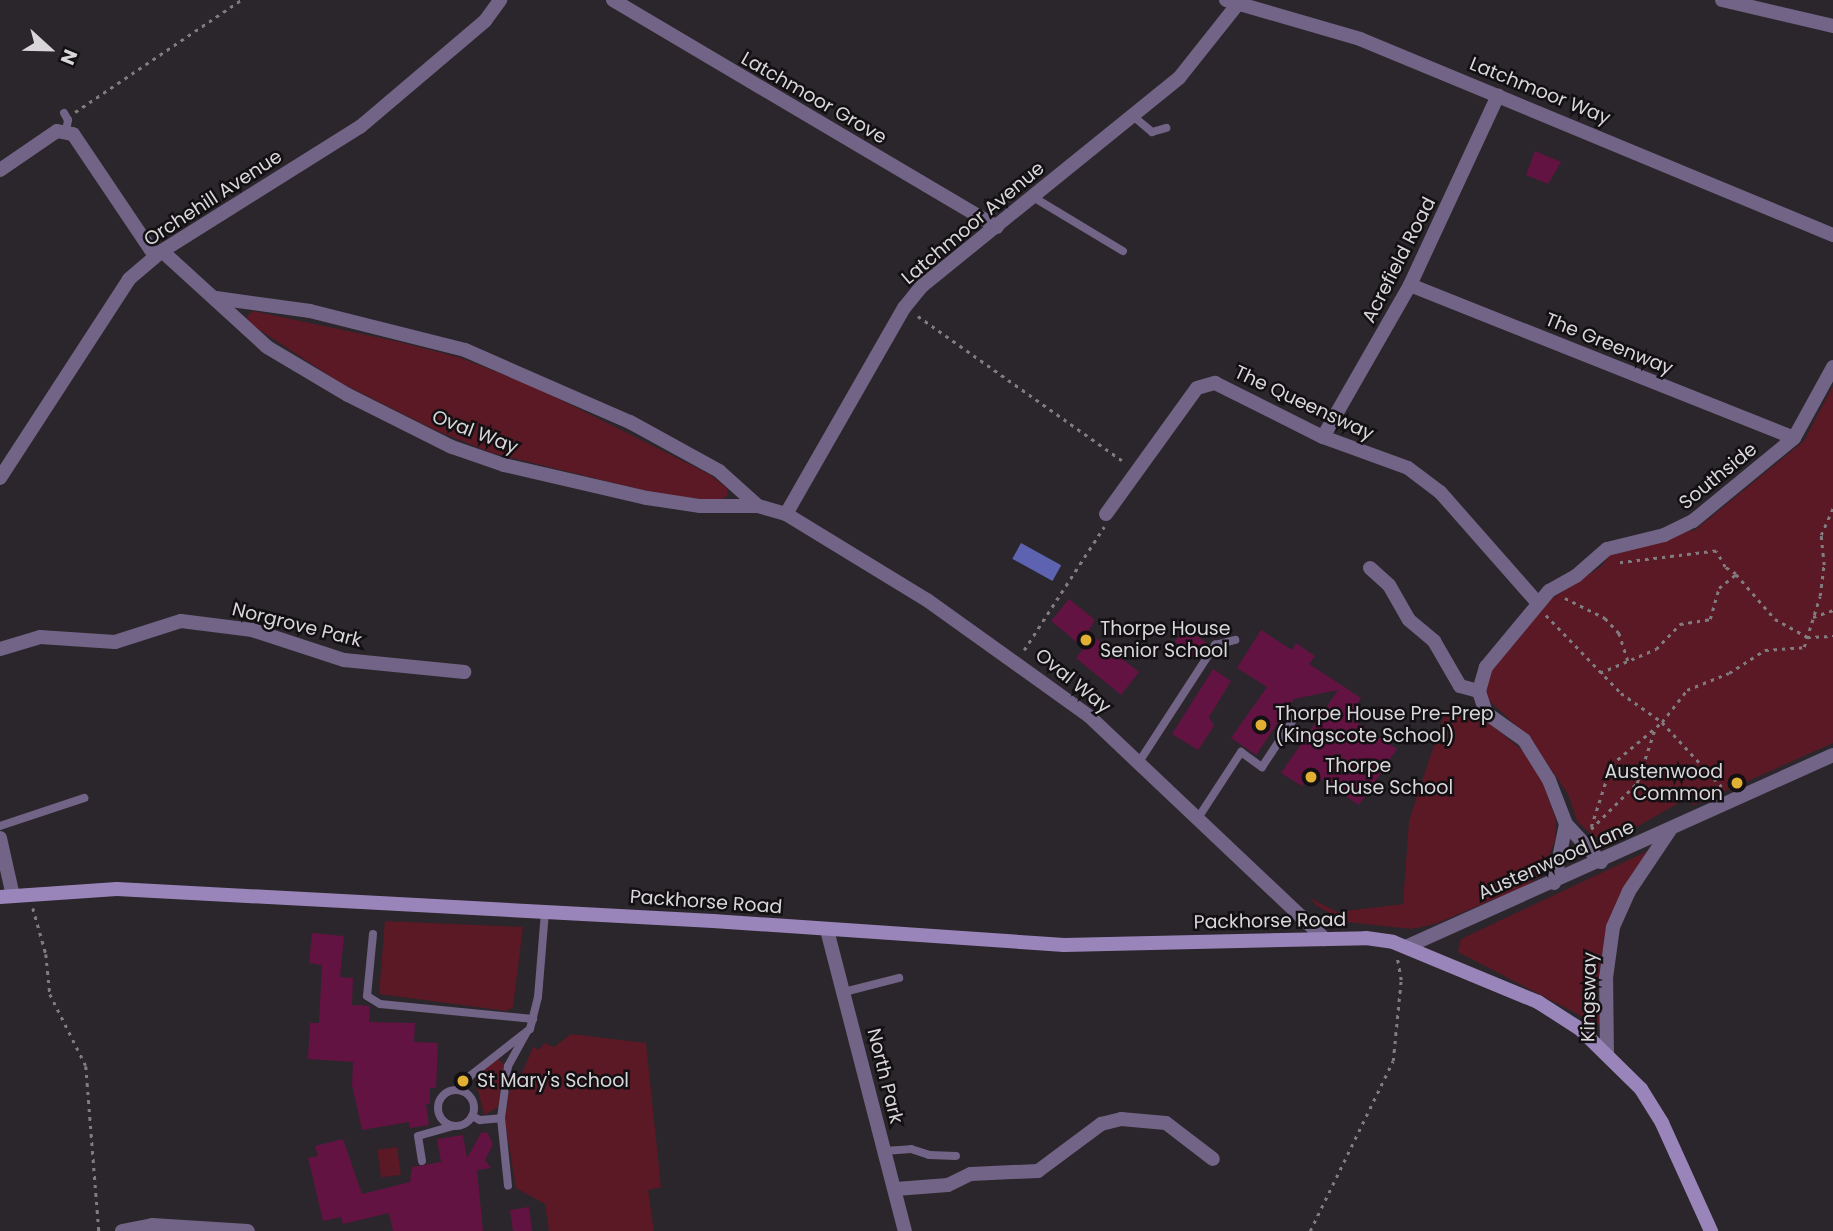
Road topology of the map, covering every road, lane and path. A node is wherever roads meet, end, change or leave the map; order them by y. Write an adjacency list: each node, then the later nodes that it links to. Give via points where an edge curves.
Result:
1 (241, 0): 9 (path)
2 (500, 0): 16 (street, Orchehill Avenue, via 485,21 360,127)
3 (613, 0): 13 (street, Latchmoor Grove)
4 (1722, 0): 6 (street)
5 (1231, 2): 7 (street, Latchmoor Way, via 1360,38); 8 (street, Latchmoor Avenue, via 1179,78)
6 (1833, 26)
7 (1498, 95): 14 (street, Latchmoor Way); 17 (street, Acrefield Road)
8 (1133, 116): 10 (lane, via 1152,132); 12 (street, Latchmoor Avenue)
9 (66, 121): 11 (street); 16 (street, Oval Way)
10 (1166, 128)
11 (0, 170)
12 (1033, 197): 13 (street, Latchmoor Avenue); 15 (lane)
13 (997, 226): 19 (street, Latchmoor Avenue, via 922,286)
14 (1833, 235)
15 (1123, 251)
16 (159, 253): 18 (street, Oval Way); 24 (street, Orchehill Avenue, via 128,279)
17 (1410, 285): 21 (street, Acrefield Road); 22 (street, The Greenway)
18 (216, 299): 25 (street, Oval Way, via 310,311 465,351 630,422 719,471); 25 (street, Oval Way, via 267,347 348,396 452,447 504,466 647,498 700,506)
19 (904, 308): 23 (path); 27 (street, Latchmoor Avenue)
20 (1833, 367): 22 (street, Southside)
21 (1323, 437): 23 (street, The Queensway, via 1239,394 1205,383); 33 (street, The Queensway, via 1408,468 1440,492)
22 (1794, 438): 29 (street, Southside, via 1686,526 1607,549)
23 (1135, 470): 28 (street, The Queensway)
24 (0, 478)
25 (758, 506): 27 (street, Oval Way)
26 (1833, 508): 35 (path, via 1821,535 1824,565)
27 (786, 514): 40 (street, Oval Way, via 928,600)
28 (1106, 514): 40 (path, via 1107,523)
29 (1597, 558): 31 (path, via 1631,564 1716,551 1725,567); 32 (street, Southside)
30 (1370, 568): 44 (street, via 1388,585 1409,620 1434,640 1460,686)
31 (1736, 574): 36 (path, via 1775,619); 41 (path, via 1719,588 1710,619 1680,624 1656,649)
32 (1549, 591): 33 (street, Southside); 41 (path, via 1605,618 1619,633)
33 (1536, 601): 43 (path, via 1558,633); 44 (street, Southside, via 1486,667)
34 (1833, 610): 35 (path)
35 (1814, 617): 36 (path)
36 (1807, 636): 37 (path); 46 (path, via 1804,647 1765,650 1729,674 1687,690)
37 (1833, 636)
38 (1235, 640): 49 (lane, via 1215,645)
39 (0, 649): 42 (street, Norgrove Park, via 40,637 116,642 181,621 253,631 344,660)
40 (1017, 661): 49 (street, Oval Way)
41 (1628, 662): 43 (path)
42 (464, 672)
43 (1600, 673): 46 (path)
44 (1479, 691): 53 (street, via 1486,713 1524,740 1538,758)
45 (1297, 714): 52 (lane, via 1262,766 1241,752)
46 (1662, 722): 47 (path); 51 (path)
47 (1656, 729): 47 (path, via 1611,765 1589,831 1637,783)
48 (1833, 755): 51 (street, Austenwood Lane)
49 (1139, 762): 52 (street, Oval Way)
50 (84, 798): 54 (lane)
51 (1731, 798): 55 (street, Austenwood Lane)
52 (1198, 818): 64 (street, Oval Way)
53 (1566, 824): 57 (street); 58 (street)
54 (0, 826)
55 (1670, 830): 57 (street, Austenwood Lane); 71 (street, Kingsway, via 1629,891 1613,927 1605,978)
56 (0, 838): 60 (street)
57 (1601, 862): 58 (street, Austenwood Lane)
58 (1555, 883): 66 (street, Austenwood Lane)
59 (29, 895): 60 (main road, Packhorse Road); 61 (main road, Packhorse Road, via 117,889); 82 (path, via 46,954 50,994 86,1066)
60 (6, 896)
61 (545, 912): 62 (main road, Packhorse Road); 69 (lane)
62 (827, 930): 64 (main road, Packhorse Road, via 1064,946); 68 (street, North Park)
63 (373, 934): 69 (lane, via 367,996 380,1004)
64 (1325, 939): 65 (main road, Packhorse Road)
65 (1393, 942): 66 (main road, Packhorse Road); 86 (path, via 1401,980 1394,1061)
66 (1408, 946): 71 (main road, Kingsway, via 1538,1002 1580,1029)
67 (899, 978): 68 (lane)
68 (844, 992): 76 (street, North Park)
69 (533, 1020): 70 (lane)
70 (530, 1029): 72 (lane, via 470,1076); 74 (lane, via 508,1066)
71 (1607, 1055): 87 (main road, Kingsway, via 1641,1089 1662,1123)
72 (462, 1091): 73 (lane, via 474,1103); 75 (lane, via 445,1094 439,1104 440,1115)
73 (472, 1116): 74 (lane); 75 (lane, via 465,1124)
74 (501, 1118): 80 (lane)
75 (453, 1126): 79 (lane, via 418,1136)
76 (884, 1151): 77 (lane, via 911,1149); 81 (street, North Park)
77 (957, 1156)
78 (1213, 1159): 81 (street, via 1166,1123 1121,1119 1101,1124 1038,1171 971,1174 948,1185)
79 (422, 1161)
80 (508, 1186)
81 (896, 1189): 85 (street, North Park)
82 (99, 1231)
83 (122, 1231): 84 (street, via 152,1225)
84 (248, 1231)
85 (905, 1231)
86 (1310, 1231)
87 (1712, 1231)

